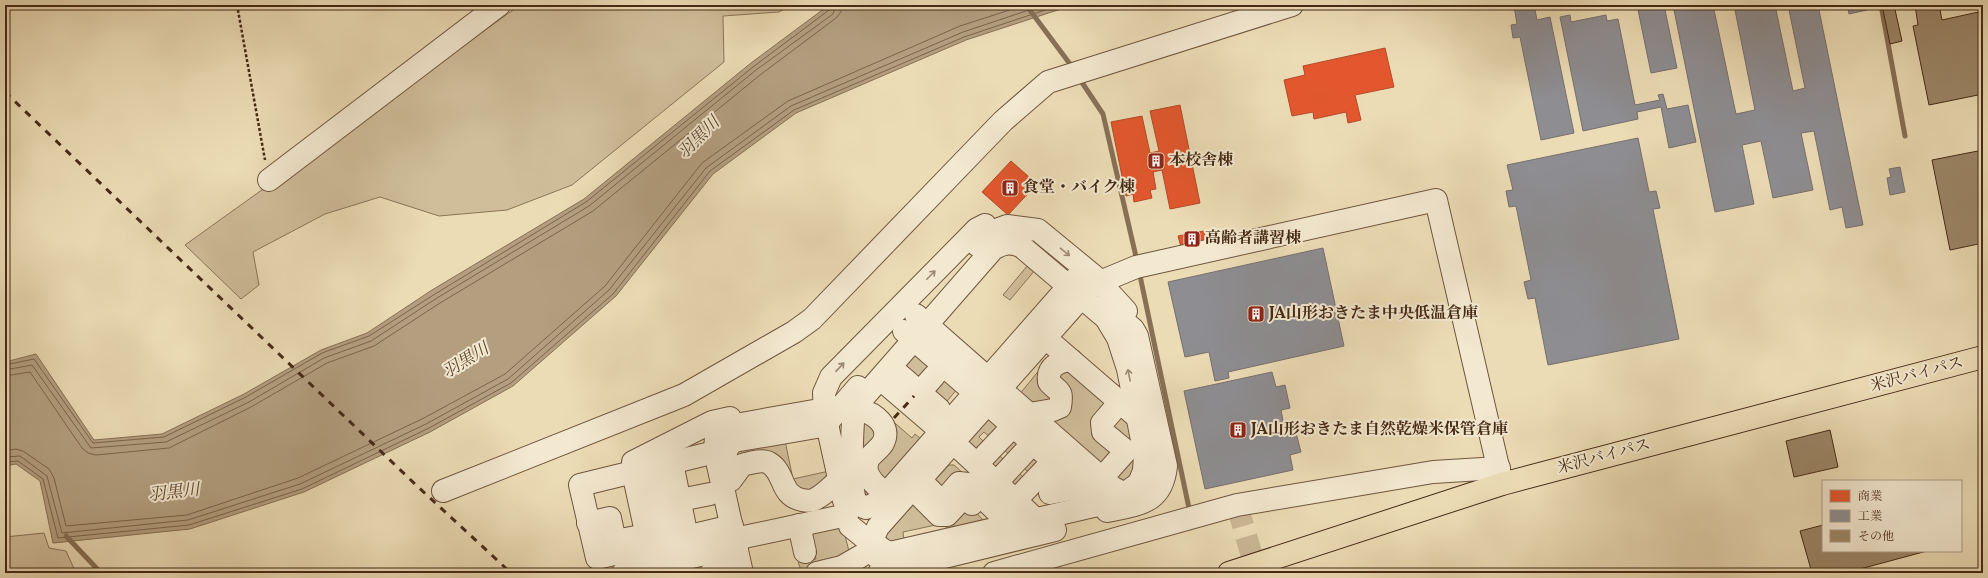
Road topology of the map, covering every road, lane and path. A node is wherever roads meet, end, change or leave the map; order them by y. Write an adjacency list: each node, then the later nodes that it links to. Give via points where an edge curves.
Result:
1 (237, 5): 4 (path)
2 (499, 5): 4 (street)
3 (1292, 5): 32 (street, via 1048,82 1003,121 812,319 794,332 684,395)
4 (269, 180)
5 (1038, 230): 6 (street, one-way to 6); 7 (street, via 1007,226 982,240); 16 (street, one-way to 5, via 830,377 976,229 991,222 1013,219 1023,221)
6 (1080, 291): 7 (street, via 1019,250 1003,247); 8 (street); 14 (street); 18 (street, one-way to 6, via 1128,369 1118,338 1106,318); 28 (street, via 1140,266 1436,200); 34 (street, via 1133,329 1137,336 1166,466 1164,479 1151,499 1144,502); 42 (street, via 1139,326 1144,335 1172,465 1172,493 1163,503 1153,506)
7 (917, 329): 12 (street); 14 (street); 16 (street); 17 (street, via 855,406)
8 (1046, 345): 10 (street); 14 (street)
9 (1983, 357): 28 (highway, 米沢バイパス)
10 (1071, 360): 15 (street); 19 (street, via 1059,362 1050,371 1049,382 1059,390 1061,396 1060,407 1035,413)
11 (934, 376): 13 (street)
12 (886, 380): 13 (street); 17 (street); 20 (street)
13 (920, 392): 20 (street)
14 (990, 393): 19 (street); 20 (street); 34 (street, via 1108,491)
15 (1120, 402): 18 (street); 34 (street, via 1102,422 1103,432 1126,451)
16 (826, 414): 22 (street, via 731,432 719,440); 26 (street, via 712,422); 27 (street); 29 (street, via 734,441 727,449 725,457)
17 (856, 415): 27 (street); 35 (street, via 877,417 886,434 883,443 869,456 867,471)
18 (1137, 416): 34 (street, via 1145,455 1144,471)
19 (1022, 421): 21 (street); 23 (street); 34 (street)
20 (944, 438): 25 (street); 31 (street); 35 (street); 37 (street); 42 (street, via 866,528)
21 (1032, 443): 23 (street); 24 (street)
22 (716, 451): 26 (street); 26 (street); 40 (street)
23 (1008, 458): 24 (street); 25 (street); 30 (street); 37 (street)
24 (1056, 463): 34 (street, via 1050,493)
25 (977, 464): 30 (street)
26 (643, 468): 36 (street); 38 (street, via 580,484); 41 (street); 41 (street); 44 (street, via 569,479)
27 (843, 473): 29 (street, via 818,498 805,501 794,499 785,490 778,471 769,463 742,465); 35 (street, via 859,506 866,508); 42 (street)
28 (1501, 476): 50 (street, via 1433,472 1237,506); 51 (highway, 米沢バイパス)
29 (731, 480): 40 (street)
30 (997, 482): 37 (street)
31 (920, 488): 37 (street, via 939,499 946,498 959,483 968,484); 42 (street)
32 (443, 491)
33 (710, 494): 36 (street)
34 (1109, 495): 37 (street); 42 (street, via 890,553)
35 (883, 498): 42 (street, via 864,520)
36 (680, 500): 41 (street)
37 (1013, 515): 42 (street)
38 (588, 523): 41 (street, via 610,518 615,541); 44 (street)
39 (799, 525): 40 (street); 42 (street); 43 (street)
40 (734, 537): 41 (street); 44 (street); 45 (street, via 700,555); 46 (street); 47 (street); 48 (street)
41 (656, 542): 44 (street)
42 (867, 550): 49 (street, via 842,567)
43 (805, 552)
44 (597, 568)
45 (623, 573)
46 (711, 573)
47 (742, 573)
48 (752, 573)
49 (817, 573)
50 (994, 573)
51 (1229, 573)

